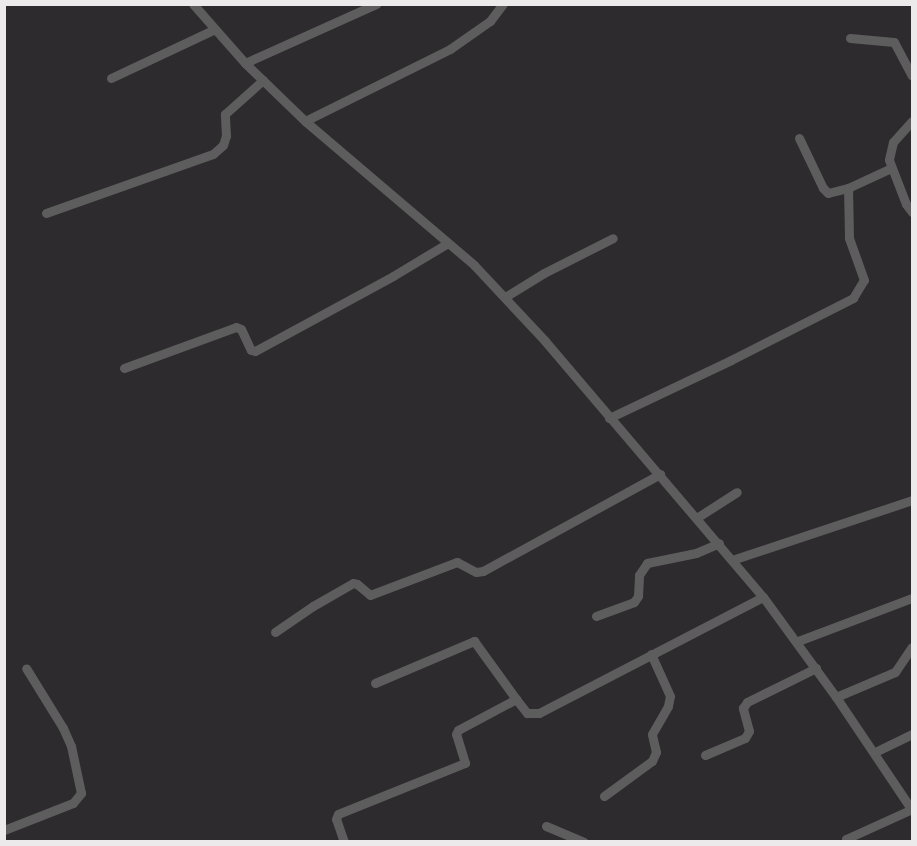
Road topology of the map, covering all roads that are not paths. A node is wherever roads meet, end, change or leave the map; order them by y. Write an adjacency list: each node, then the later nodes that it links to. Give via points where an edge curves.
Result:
1 (193, 4): 4 (street)
2 (376, 4): 6 (street)
3 (503, 4): 10 (street, via 490,21 450,49)
4 (213, 30): 6 (street); 8 (street)
5 (850, 38): 7 (street, via 894,42)
6 (245, 63): 9 (street)
7 (912, 76)
8 (111, 78)
9 (263, 80): 10 (street); 16 (street, via 225,114 226,136 213,154)
10 (305, 121): 18 (street)
11 (912, 121): 13 (street, via 893,142)
12 (799, 138): 14 (street, via 823,188 834,193)
13 (891, 168): 14 (street); 15 (street)
14 (848, 188): 21 (street, via 849,238 864,280 853,298)
15 (912, 212)
16 (46, 213)
17 (613, 238): 19 (street)
18 (448, 243): 19 (street); 20 (street, via 255,351 251,351 241,328 236,327)
19 (505, 297): 21 (street)
20 (123, 368)
21 (609, 418): 22 (street)
22 (660, 474): 25 (street); 31 (street, via 483,571 476,572 457,562 370,596 353,583)
23 (737, 492): 25 (street)
24 (912, 500): 27 (street)
25 (698, 518): 26 (street)
26 (719, 543): 27 (street); 30 (street, via 696,553 647,563 639,575 634,602)
27 (732, 560): 28 (street)
28 (763, 597): 32 (street); 34 (street)
29 (912, 598): 32 (street)
30 (596, 616)
31 (275, 632)
32 (798, 641): 36 (street)
33 (912, 646): 38 (street, via 895,672)
34 (651, 654): 39 (street, via 538,713 527,713); 43 (street, via 670,696 652,734 656,752 652,761)
35 (26, 668): 46 (street, via 71,746 81,793 73,803)
36 (816, 668): 38 (street); 42 (street, via 747,702 743,708 749,730 746,738)
37 (375, 683): 39 (street, via 474,641)
38 (837, 697): 41 (street)
39 (516, 699): 48 (street, via 458,730 465,763 339,814 336,819)
40 (912, 734): 41 (street)
41 (875, 753): 44 (street)
42 (705, 755)
43 (604, 796)
44 (912, 809): 47 (street)
45 (546, 826): 49 (street)
46 (4, 830)
47 (844, 841)
48 (344, 842)
49 (584, 842)

